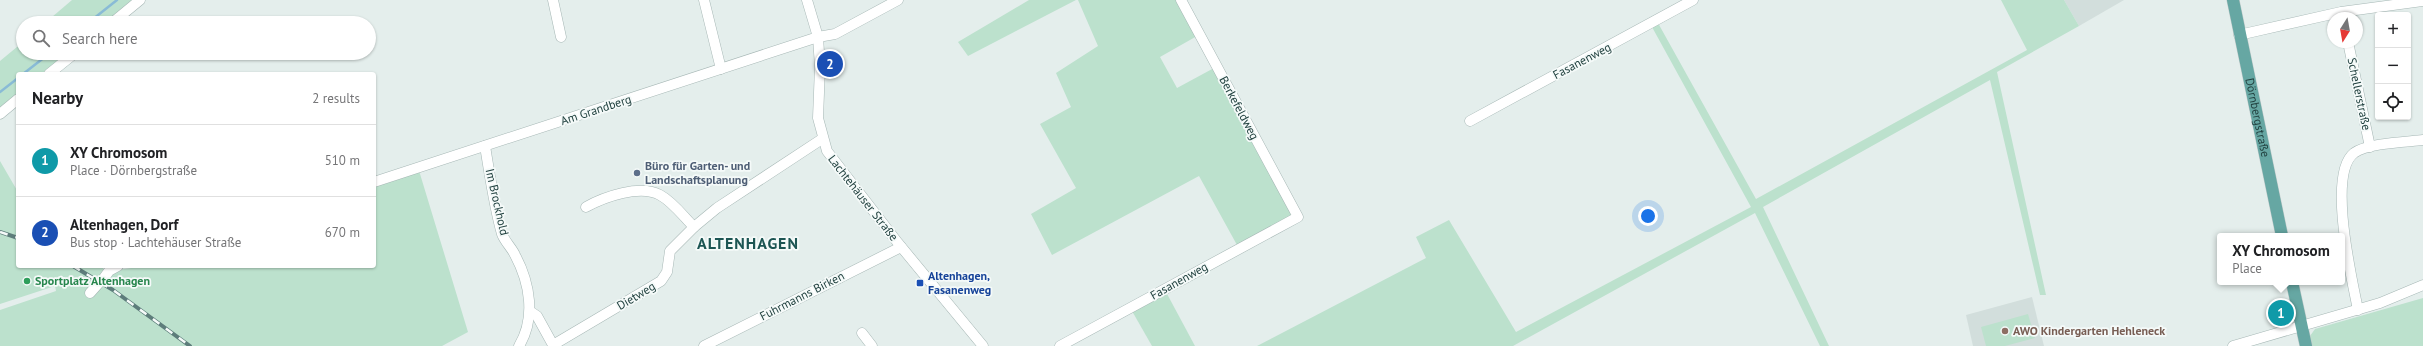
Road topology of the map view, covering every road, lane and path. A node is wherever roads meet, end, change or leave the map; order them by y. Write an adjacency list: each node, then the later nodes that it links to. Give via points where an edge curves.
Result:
1 (140, 0): 11 (street)
2 (553, 0): 14 (street)
3 (704, 0): 18 (street)
4 (807, 0): 15 (street, Lachtehäuser Straße)
5 (898, 0): 15 (street, via 835,34)
6 (1181, 0): 29 (street, Berkefeldweg)
7 (1693, 0): 22 (street, Fasanenweg)
8 (2233, 0): 13 (main road, Dörnbergstraße)
9 (2423, 1): 10 (street)
10 (2359, 12)
11 (121, 16)
12 (2327, 18): 13 (street)
13 (2239, 35): 31 (main road, Dörnbergstraße)
14 (561, 37)
15 (818, 37): 18 (street, Am Grandberg); 23 (street, Lachtehäuser Straße, via 818,118)
16 (2349, 48): 26 (street, Schellerstraße)
17 (66, 60): 19 (street)
18 (721, 69): 25 (street, Am Grandberg)
19 (51, 72)
20 (16, 101): 21 (street)
21 (0, 114)
22 (1470, 121)
23 (822, 139): 30 (street, Dietweg); 34 (street, Lachtehäuser Straße, via 834,162)
24 (2423, 140): 26 (street)
25 (485, 146): 27 (street, Am Grandberg); 40 (street, Im Brockhold, via 503,236 516,256 526,284)
26 (2370, 147): 32 (street, via 2355,153 2346,163 2342,177)
27 (376, 181)
28 (586, 206): 30 (street, via 604,196 642,191 659,194)
29 (1298, 217): 48 (street, Fasanenweg)
30 (694, 226): 43 (street, Dietweg, via 670,251 667,272 661,281)
31 (2281, 233)
32 (2344, 233)
33 (2345, 246): 39 (street)
34 (901, 247): 45 (street, Fuhrmanns Birken); 47 (street, Lachtehäuser Straße)
35 (116, 268): 38 (street)
36 (2293, 285): 41 (main road)
37 (2423, 285): 39 (street)
38 (90, 293)
39 (2358, 310): 41 (street)
40 (531, 312): 43 (street, Dietweg, via 537,316); 44 (street, Im Brockhold, via 525,336)
41 (2301, 326): 49 (street); 50 (main road)
42 (862, 333): 46 (street)
43 (554, 345)
44 (519, 346)
45 (704, 346)
46 (872, 346)
47 (983, 346)
48 (1060, 346)
49 (2233, 346)
50 (2306, 346)

